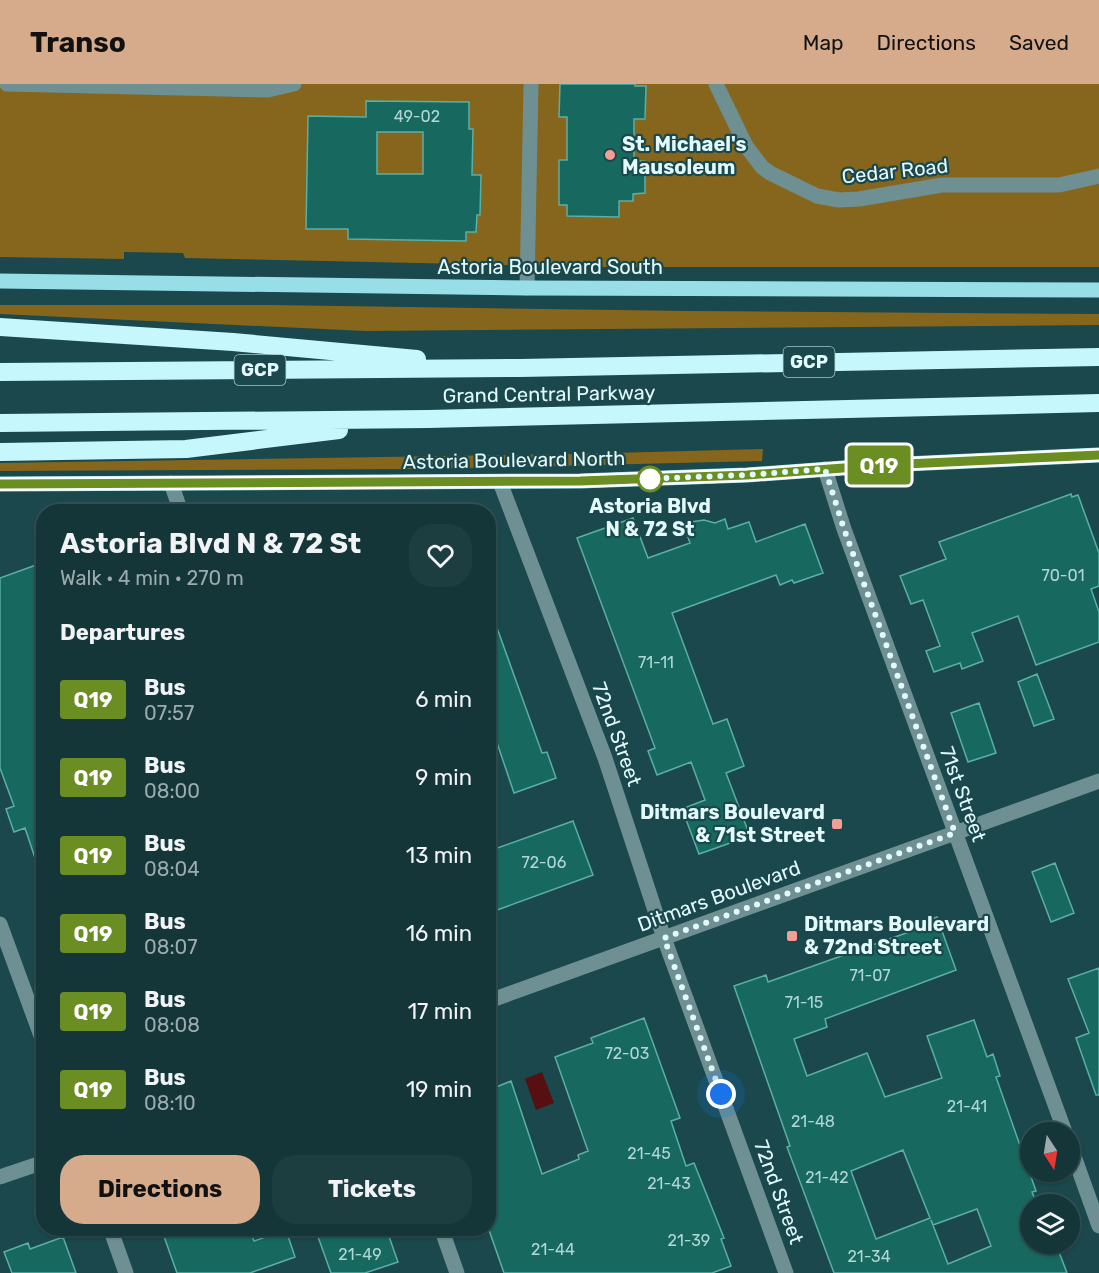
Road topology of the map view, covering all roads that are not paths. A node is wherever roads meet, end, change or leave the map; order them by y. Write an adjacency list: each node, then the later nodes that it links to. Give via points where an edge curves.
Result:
1 (7, 84): 2 (street, via 268,90)
2 (294, 84)
3 (531, 84): 7 (street)
4 (716, 84): 5 (street, Cedar Road, via 746,146 762,167 817,196 859,199 942,185 1059,185)
5 (1099, 176)
6 (0, 281): 7 (main road, Astoria Boulevard South)
7 (527, 288): 8 (main road, Astoria Boulevard South)
8 (1099, 290)
9 (0, 327): 11 (highway, via 233,342)
10 (1099, 357): 11 (highway, Grand Central Parkway / GCP)
11 (520, 368): 12 (highway, Grand Central Parkway / GCP)
12 (0, 372)
13 (1099, 403): 14 (highway, Grand Central Parkway)
14 (428, 419): 15 (highway, Grand Central Parkway); 16 (highway, via 186,449)
15 (0, 423)
16 (0, 452)
17 (1099, 455): 18 (main road, Astoria Boulevard North)
18 (825, 469): 19 (main road, Astoria Boulevard North); 24 (street, 71st Street)
19 (500, 482): 20 (main road, Astoria Boulevard North); 26 (street, 72nd Street, via 605,758)
20 (171, 483): 21 (main road, Astoria Boulevard North); 22 (street)
21 (0, 484)
22 (178, 504)
23 (1099, 780): 24 (street, Ditmars Boulevard)
24 (955, 833): 26 (street, Ditmars Boulevard); 29 (street, 71st Street)
25 (0, 924): 28 (street)
26 (664, 938): 27 (street, Ditmars Boulevard); 38 (street, 72nd Street)
27 (496, 998)
28 (36, 1022)
29 (1061, 1122)
30 (36, 1165): 32 (street)
31 (1080, 1173): 33 (street)
32 (0, 1177)
33 (1099, 1226)
34 (113, 1236): 36 (street)
35 (444, 1236): 37 (street)
36 (126, 1273)
37 (457, 1273)
38 (786, 1273)

